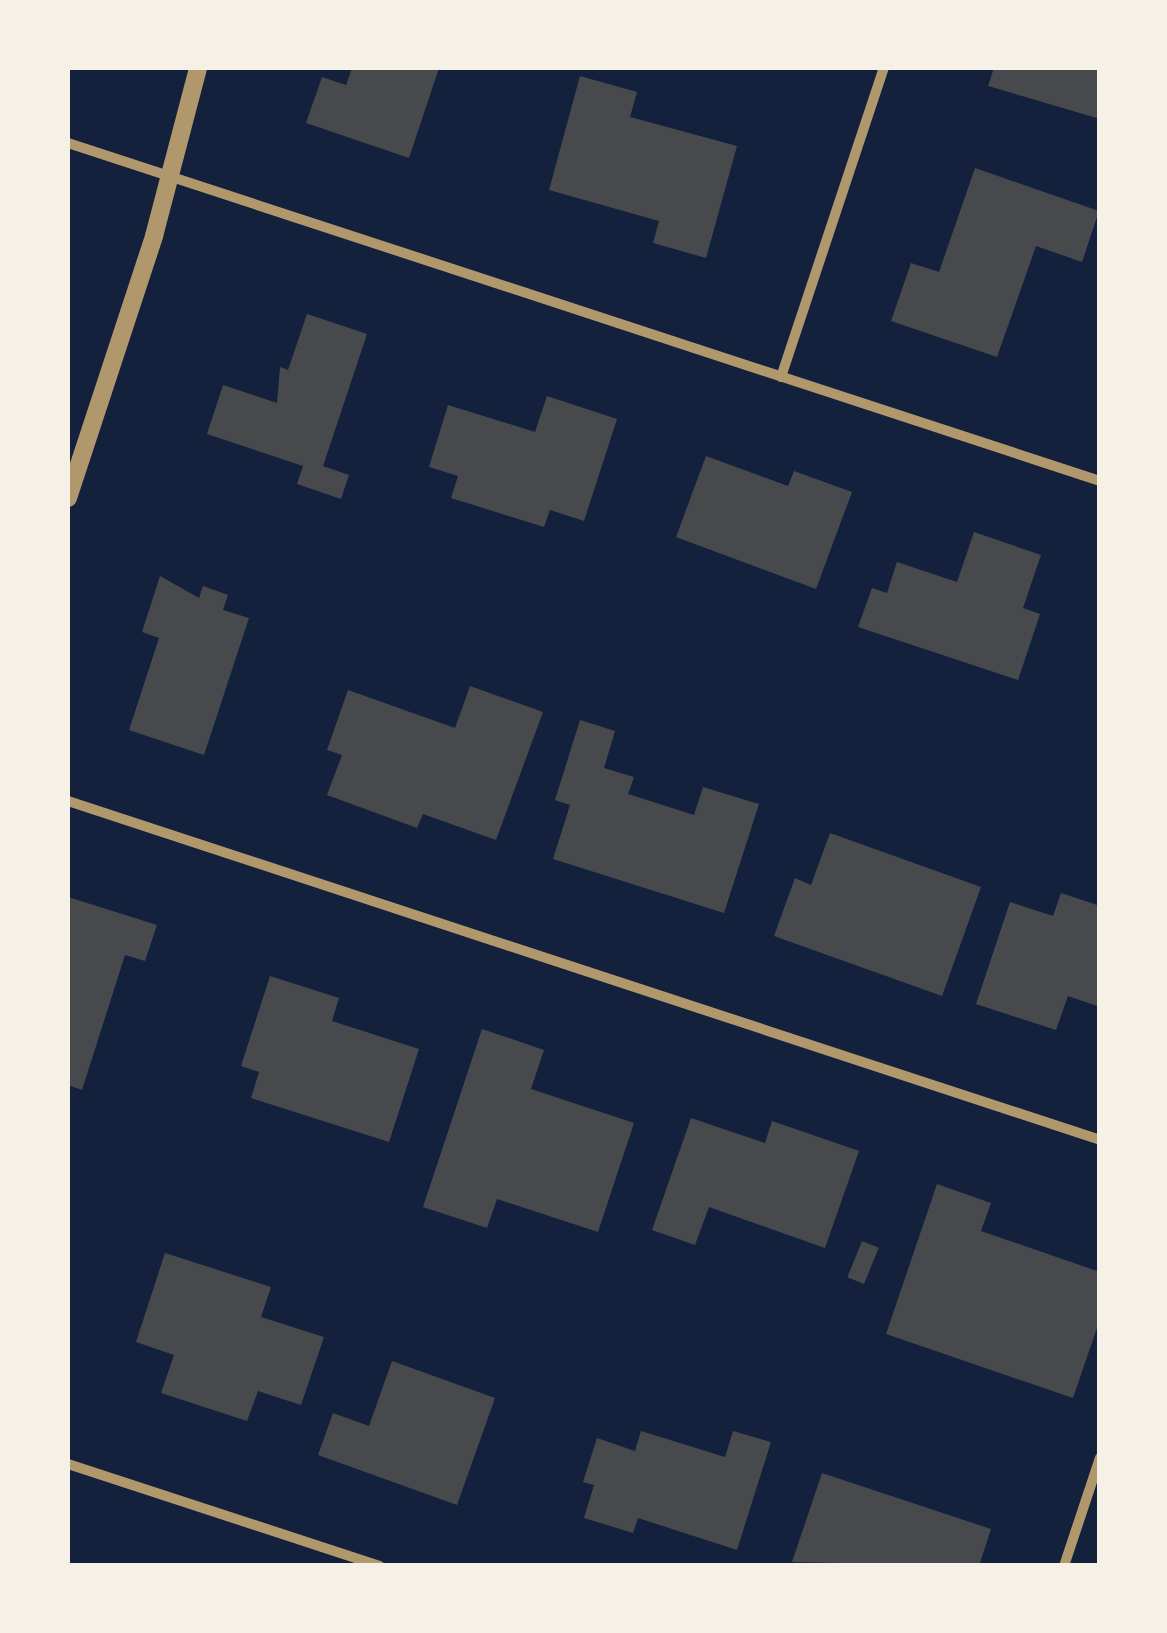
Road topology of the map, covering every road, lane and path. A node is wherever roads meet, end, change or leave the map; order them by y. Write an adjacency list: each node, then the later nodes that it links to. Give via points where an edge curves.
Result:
1 (198, 68): 4 (street)
2 (884, 68): 5 (street)
3 (68, 142): 4 (street)
4 (168, 175): 5 (street); 7 (street)
5 (781, 378): 6 (street)
6 (1100, 481)
7 (68, 498)
8 (68, 801): 9 (street)
9 (1100, 1140)
10 (1100, 1458): 13 (street)
11 (68, 1464): 12 (street)
12 (380, 1566)
13 (1064, 1566)

